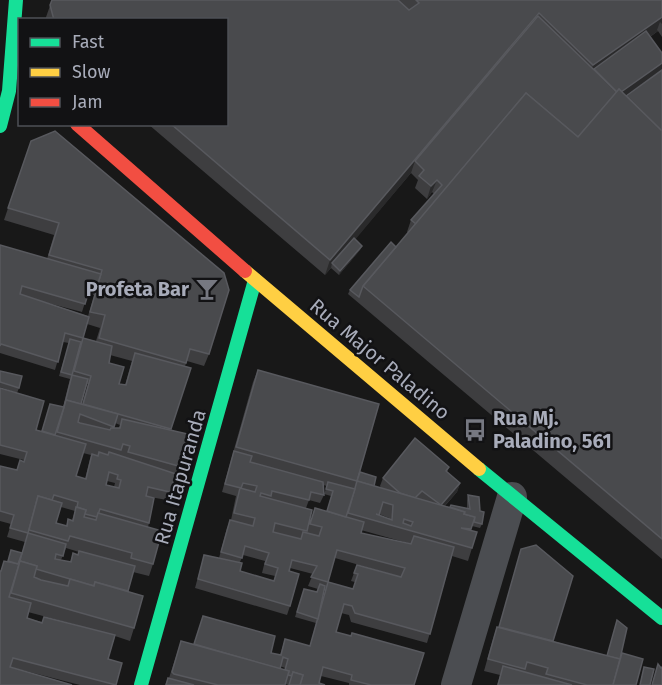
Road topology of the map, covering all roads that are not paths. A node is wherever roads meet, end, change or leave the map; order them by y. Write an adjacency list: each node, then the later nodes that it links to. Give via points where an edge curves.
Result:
1 (16, 0): 2 (main road)
2 (9, 91): 3 (main road)
3 (0, 126)
4 (79, 126): 5 (main road, Rua Major Paladino)
5 (255, 280): 6 (main road, Rua Major Paladino); 8 (main road, Rua Itapuranda)
6 (512, 497): 7 (main road, Rua Major Paladino); 9 (street)
7 (662, 618)
8 (141, 685)
9 (456, 685)

